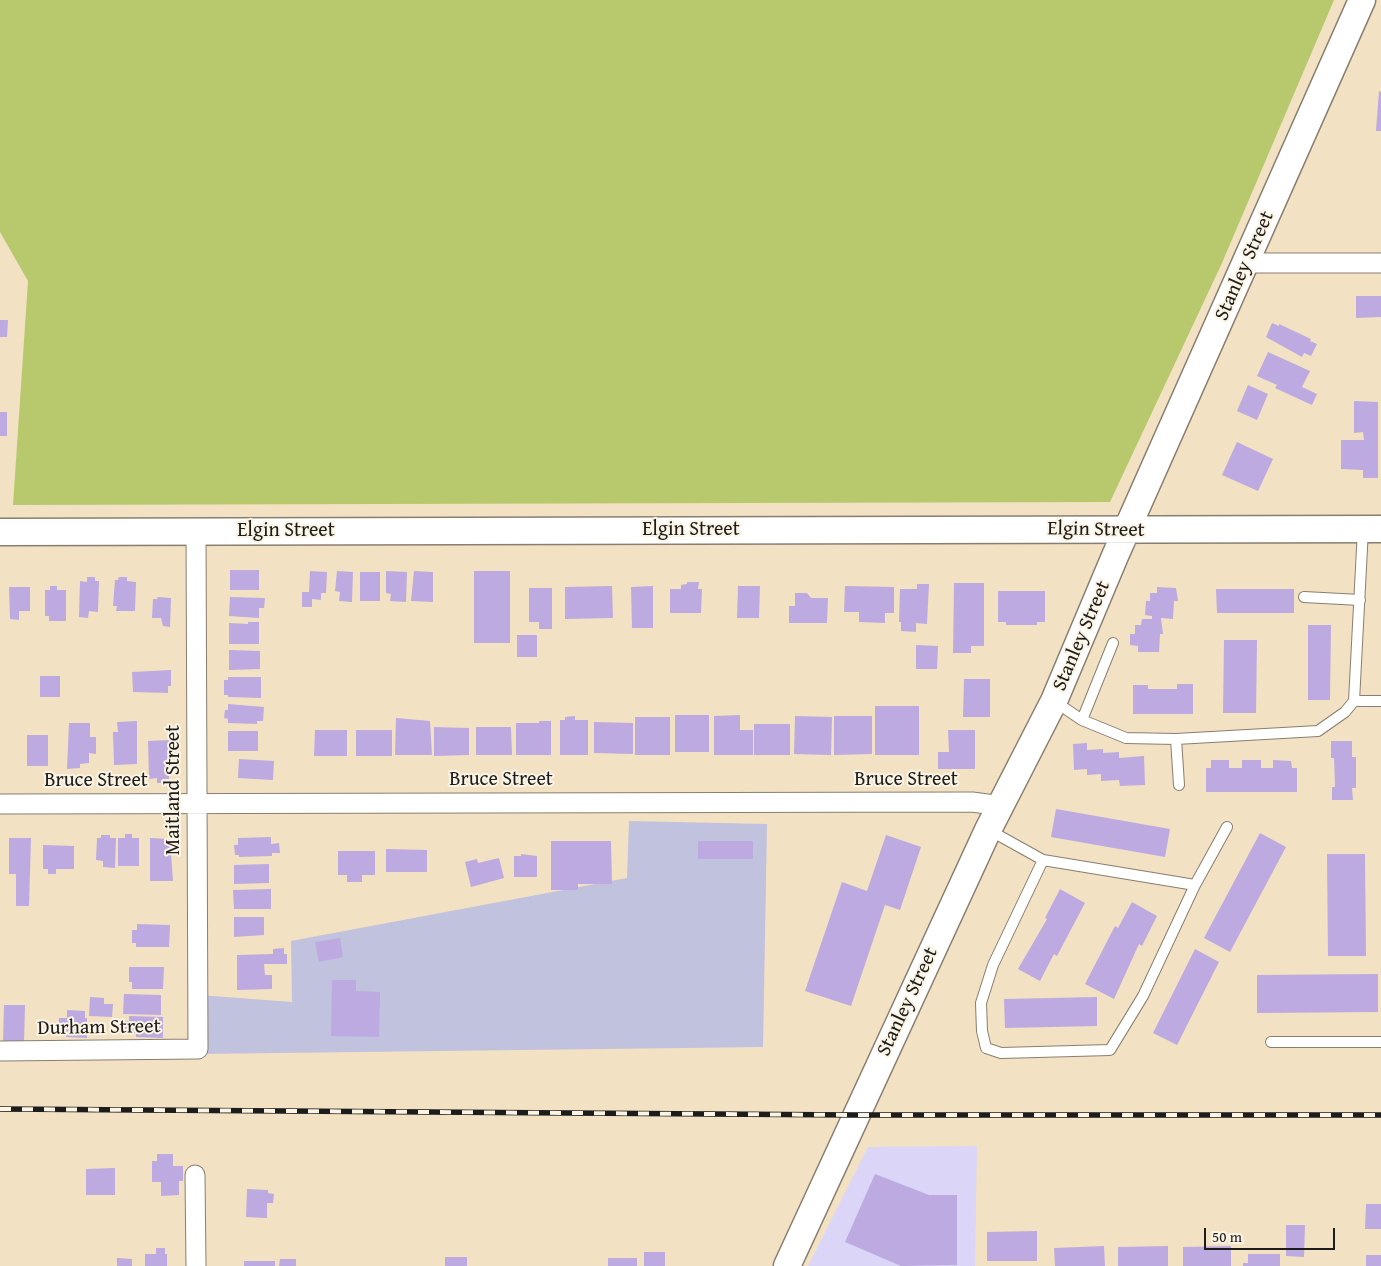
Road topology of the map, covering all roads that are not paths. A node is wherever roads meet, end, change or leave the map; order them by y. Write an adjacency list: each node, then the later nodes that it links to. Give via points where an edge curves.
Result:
1 (1362, 0): 2 (street, Stanley Street)
2 (1246, 263): 3 (street); 5 (street, Stanley Street)
3 (1381, 263)
4 (1372, 528): 5 (street, Elgin Street); 9 (lane)
5 (1129, 529): 6 (street, Elgin Street); 11 (street, Stanley Street)
6 (196, 531): 7 (street, Elgin Street); 17 (street, Maitland Street)
7 (0, 532)
8 (1304, 596): 9 (lane)
9 (1360, 600): 12 (lane)
10 (1113, 643): 14 (lane)
11 (1054, 701): 14 (lane); 19 (street, Stanley Street)
12 (1354, 701): 13 (lane); 15 (lane, via 1345,712 1318,731)
13 (1381, 701)
14 (1082, 720): 15 (lane, via 1126,738)
15 (1176, 739): 16 (lane)
16 (1179, 785)
17 (197, 803): 18 (street, Bruce Street); 19 (street, Bruce Street, via 972,802); 26 (street, Maitland Street)
18 (0, 804)
19 (1002, 806): 21 (street, Stanley Street)
20 (1227, 827): 23 (lane)
21 (988, 830): 22 (lane); 30 (street, Stanley Street)
22 (1043, 860): 23 (lane); 23 (lane, via 993,965 982,1004 986,1048 1001,1053 1110,1050 1143,996)
23 (1195, 885)
24 (1271, 1042): 25 (lane)
25 (1381, 1042)
26 (198, 1049): 27 (street, Durham Street)
27 (0, 1051)
28 (195, 1175): 29 (street)
29 (196, 1266)
30 (787, 1266)

